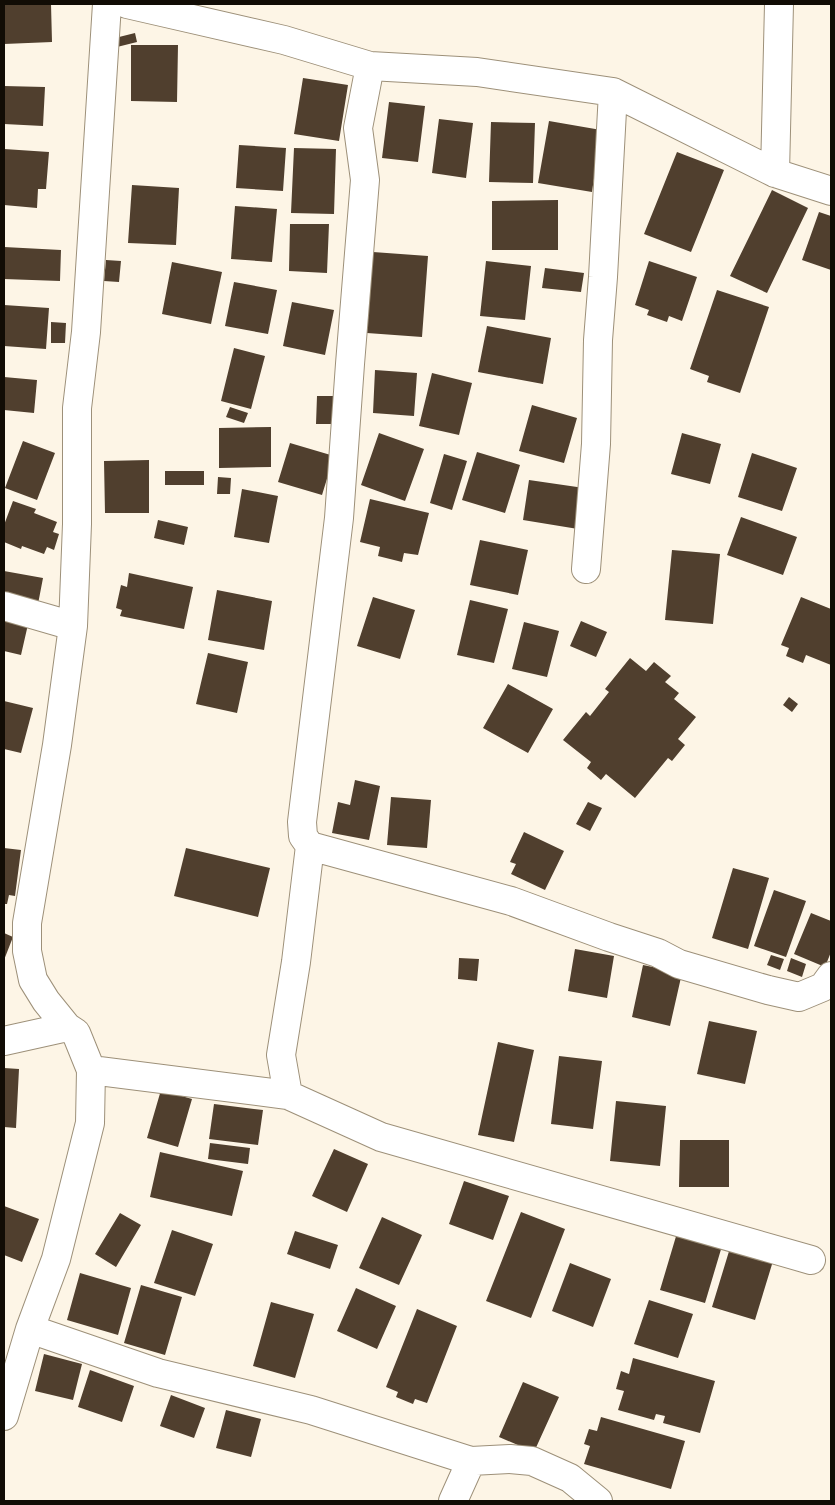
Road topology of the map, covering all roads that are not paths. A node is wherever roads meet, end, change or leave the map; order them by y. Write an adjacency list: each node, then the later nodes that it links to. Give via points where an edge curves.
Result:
1 (107, 4): 10 (street, via 86,332 77,408)
2 (127, 4): 4 (street, via 284,40)
3 (779, 4): 6 (street)
4 (370, 66): 5 (street, via 477,72); 11 (street, via 358,120 366,180 339,518 302,822 303,836)
5 (613, 92): 6 (street); 8 (street, via 598,340 596,444)
6 (775, 173): 7 (street)
7 (831, 191)
8 (586, 569)
9 (4, 606): 10 (street)
10 (73, 626): 13 (street, via 27,922 27,951 33,980)
11 (310, 846): 12 (street, via 511,901 658,953 679,964 799,998 823,987); 16 (street, via 282,1055)
12 (831, 976)
13 (67, 1027): 14 (street); 15 (street, via 76,1034)
14 (4, 1041)
15 (91, 1070): 16 (street); 18 (street, via 88,1132 56,1259)
16 (288, 1094): 17 (street, via 381,1137)
17 (811, 1260)
18 (30, 1329): 19 (street); 20 (street, via 158,1373 311,1410)
19 (4, 1416)
20 (471, 1461): 21 (street); 22 (street, via 532,1460 570,1478)
21 (453, 1501)
22 (598, 1501)

